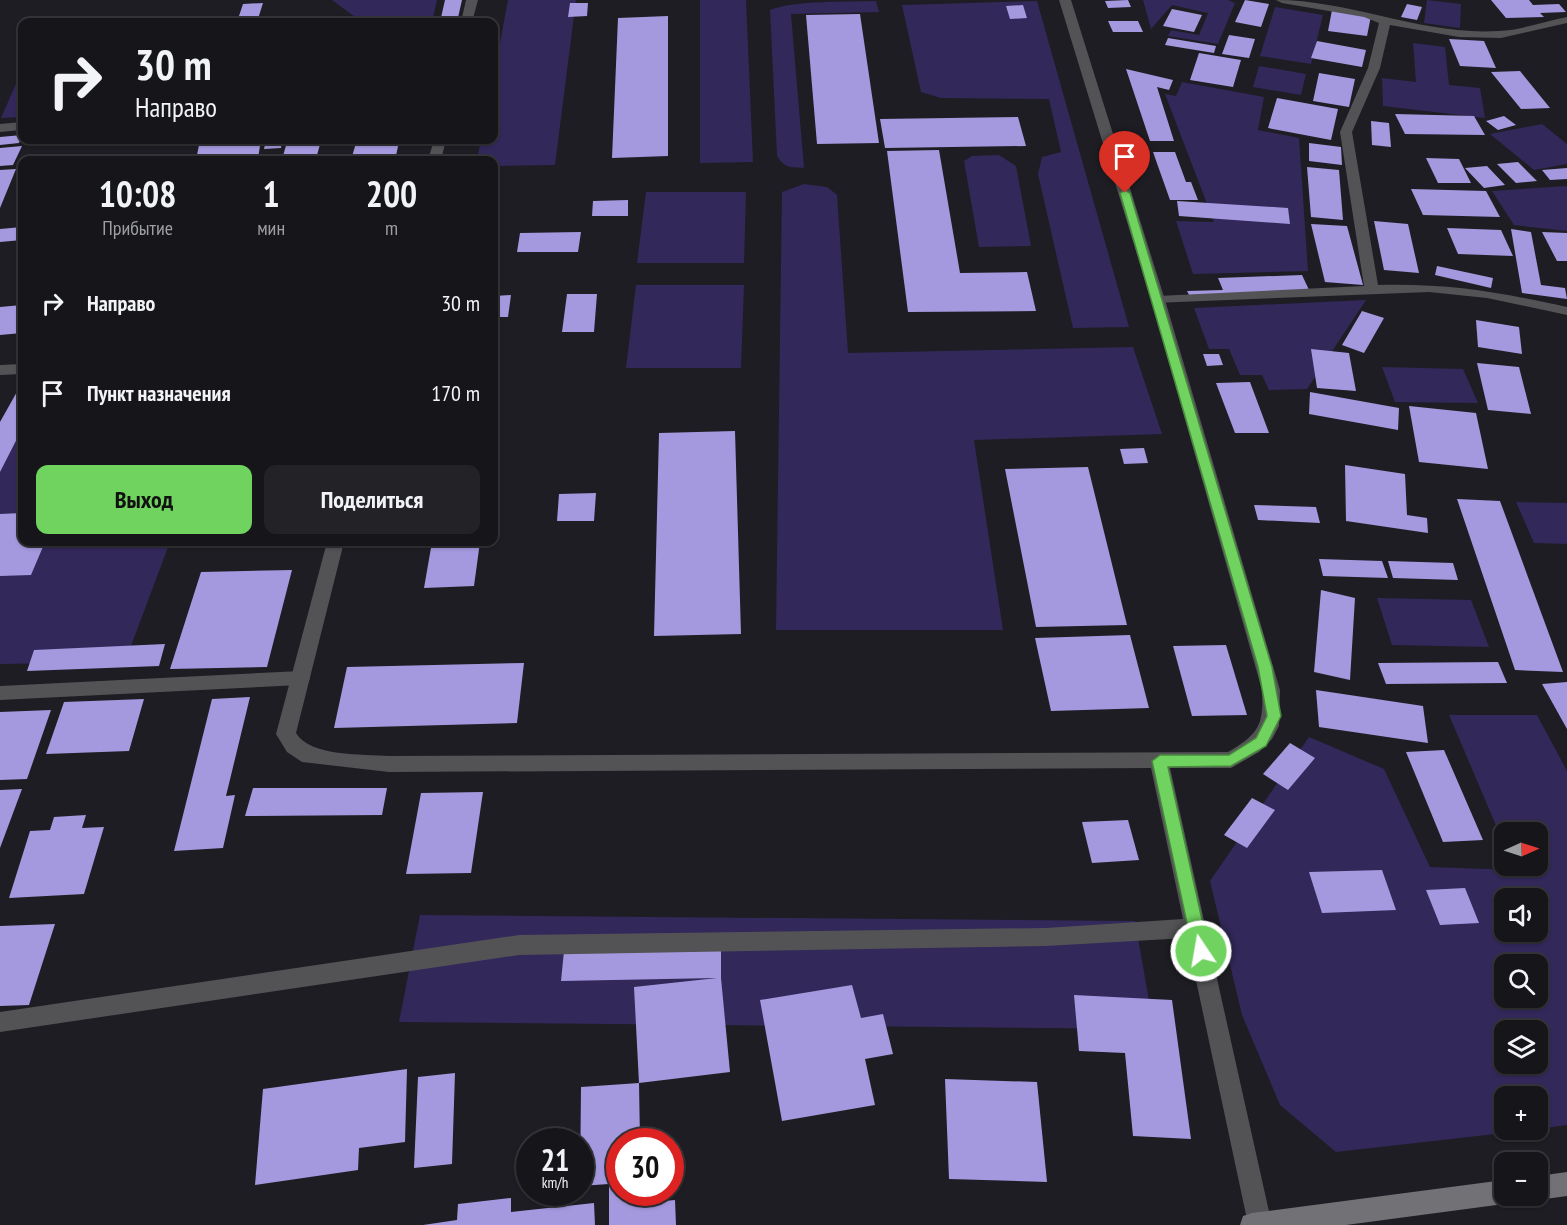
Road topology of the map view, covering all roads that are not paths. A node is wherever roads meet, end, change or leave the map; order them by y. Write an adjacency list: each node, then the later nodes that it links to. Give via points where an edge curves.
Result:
1 (472, 0): 4 (street)
2 (1065, 0): 10 (street)
3 (1282, 0): 6 (street, via 1366,14)
4 (468, 18)
5 (1567, 20): 6 (street, via 1501,35 1459,34)
6 (1385, 21): 9 (street, via 1374,68 1346,132)
7 (18, 126): 8 (street)
8 (0, 128)
9 (1372, 290): 10 (street); 11 (street, via 1429,288 1487,294)
10 (1158, 300): 17 (street, via 1271,690 1274,716 1261,742 1231,760)
11 (1567, 311)
12 (18, 369): 13 (street)
13 (0, 370)
14 (335, 546): 15 (street)
15 (301, 678): 16 (street); 17 (street, via 286,734 294,747 309,756 389,764)
16 (0, 693)
17 (1160, 761): 18 (street)
18 (1196, 928): 19 (street, via 1046,937 519,945); 23 (street)
19 (0, 1022)
20 (1567, 1184): 21 (street)
21 (1548, 1187)
22 (1494, 1193): 23 (street)
23 (1256, 1224)

